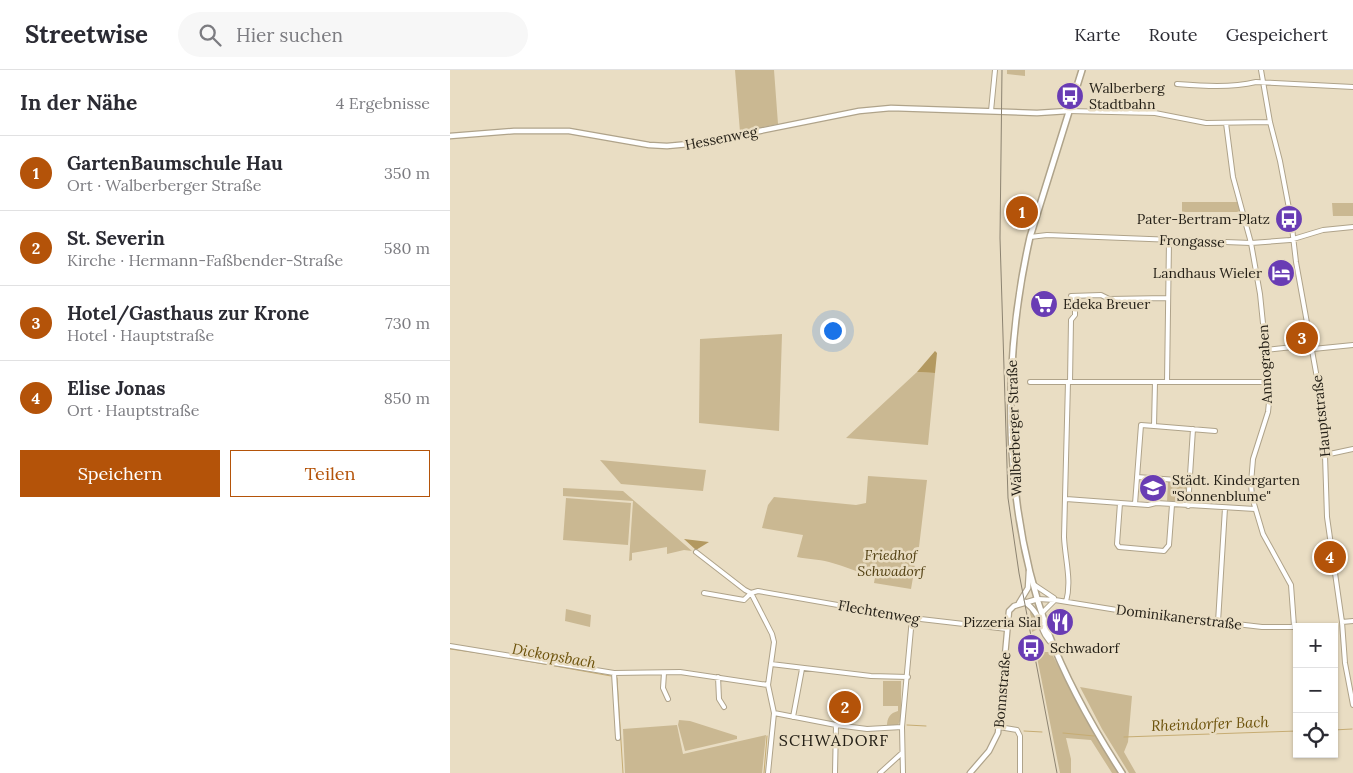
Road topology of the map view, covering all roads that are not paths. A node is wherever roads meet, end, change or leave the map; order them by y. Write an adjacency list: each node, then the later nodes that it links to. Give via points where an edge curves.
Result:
1 (994, 70): 8 (street)
2 (1082, 70): 7 (main road, Walberberger Straße)
3 (1261, 70): 4 (street, Hauptstraße)
4 (1264, 83): 5 (street); 6 (street); 9 (street, Hauptstraße)
5 (1177, 84)
6 (1353, 87)
7 (1068, 111): 8 (street, Hessenweg); 10 (street, via 1155,113 1206,123); 13 (main road, Walberberger Straße)
8 (992, 112): 11 (street, Hessenweg, via 891,108 859,111 700,143 667,146 569,131)
9 (1270, 122): 10 (street); 14 (street, Hauptstraße)
10 (1226, 123): 16 (street, Annograben, via 1233,177)
11 (450, 136)
12 (1353, 227): 14 (street, Frongasse, via 1323,230)
13 (1030, 237): 15 (street, Frongasse); 41 (main road, Walberberger Straße, via 1015,318 1011,381 1015,492)
14 (1294, 239): 16 (street, Frongasse); 19 (street, Hauptstraße)
15 (1169, 241): 16 (street, Frongasse); 17 (street)
16 (1251, 243): 20 (street, Annograben)
17 (1167, 298): 22 (street, via 1073,296); 24 (street)
18 (1353, 345): 19 (street)
19 (1312, 347): 20 (street); 30 (street, Hauptstraße)
20 (1266, 350): 25 (street, Annograben)
21 (1030, 382): 22 (street)
22 (1069, 382): 23 (street); 33 (street)
23 (1155, 382): 24 (street); 26 (street)
24 (1167, 382): 25 (street)
25 (1269, 382): 39 (street, Annograben, via 1269,406 1251,469)
26 (1154, 426): 27 (street); 31 (street, via 1141,425)
27 (1193, 429): 28 (street); 32 (street)
28 (1216, 431)
29 (1353, 449): 30 (street)
30 (1325, 455): 53 (street, Hauptstraße, via 1327,519)
31 (1137, 478): 32 (street); 35 (street)
32 (1190, 482): 37 (street)
33 (1066, 499): 34 (street); 48 (street, via 1064,538 1070,581)
34 (1120, 503): 35 (street); 36 (street, via 1119,547 1164,551 1169,545)
35 (1135, 504): 36 (street)
36 (1172, 505): 37 (street)
37 (1188, 506): 38 (street)
38 (1225, 508): 39 (street); 52 (street)
39 (1254, 509): 55 (street, Annograben, via 1263,534 1291,585)
40 (696, 552): 44 (street)
41 (1029, 570): 42 (main road, Walberberger Straße); 49 (street, Bonnstraße, via 1028,588)
42 (1033, 584): 45 (main road, Walberberger Straße); 46 (street, Dominikanerstraße)
43 (704, 593): 44 (street, Flechtenweg, via 744,600)
44 (751, 593): 51 (street, Flechtenweg, via 758,591); 61 (street, via 772,634 774,651)
45 (1038, 599): 46 (street, Dominikanerstraße); 47 (street); 50 (main road, Walberberger Straße)
46 (1055, 600): 48 (street, Dominikanerstraße); 50 (street)
47 (1025, 602): 49 (street); 60 (street, via 1038,614 1046,639)
48 (1066, 602): 52 (street, Dominikanerstraße)
49 (1019, 604): 58 (street, Bonnstraße, via 1009,611)
50 (1042, 613): 60 (main road, Walberberger Straße)
51 (912, 618): 58 (street, Flechtenweg); 66 (street)
52 (1218, 622): 56 (street, Dominikanerstraße, via 1273,628)
53 (1342, 622): 54 (street); 57 (street, Hauptstraße)
54 (1353, 622)
55 (1294, 623)
56 (1293, 626)
57 (1341, 628): 69 (street, Hauptstraße)
58 (1007, 630): 75 (street, Bonnstraße)
59 (450, 646): 64 (street)
60 (1054, 646): 84 (main road, Walberberger Straße, via 1083,710)
61 (771, 664): 62 (street); 67 (street)
62 (802, 669): 66 (street); 72 (street)
63 (664, 672): 64 (street); 65 (street); 68 (street, via 663,688)
64 (614, 673): 76 (street)
65 (718, 677): 67 (street); 70 (street, via 719,699)
66 (908, 677): 74 (street)
67 (768, 685): 71 (street)
68 (668, 698)
69 (1353, 705)
70 (724, 707)
71 (774, 713): 72 (street); 78 (street)
72 (793, 717): 73 (street)
73 (836, 725): 74 (street, via 867,729); 79 (street)
74 (902, 727): 77 (street)
75 (999, 727): 82 (street, Bonnstraße, via 996,741); 83 (street, via 1017,730 1020,736)
76 (618, 738)
77 (902, 753): 80 (street); 81 (street)
78 (768, 773)
79 (835, 773)
80 (880, 773)
81 (903, 773)
82 (970, 773)
83 (1020, 773)
84 (1122, 773)

